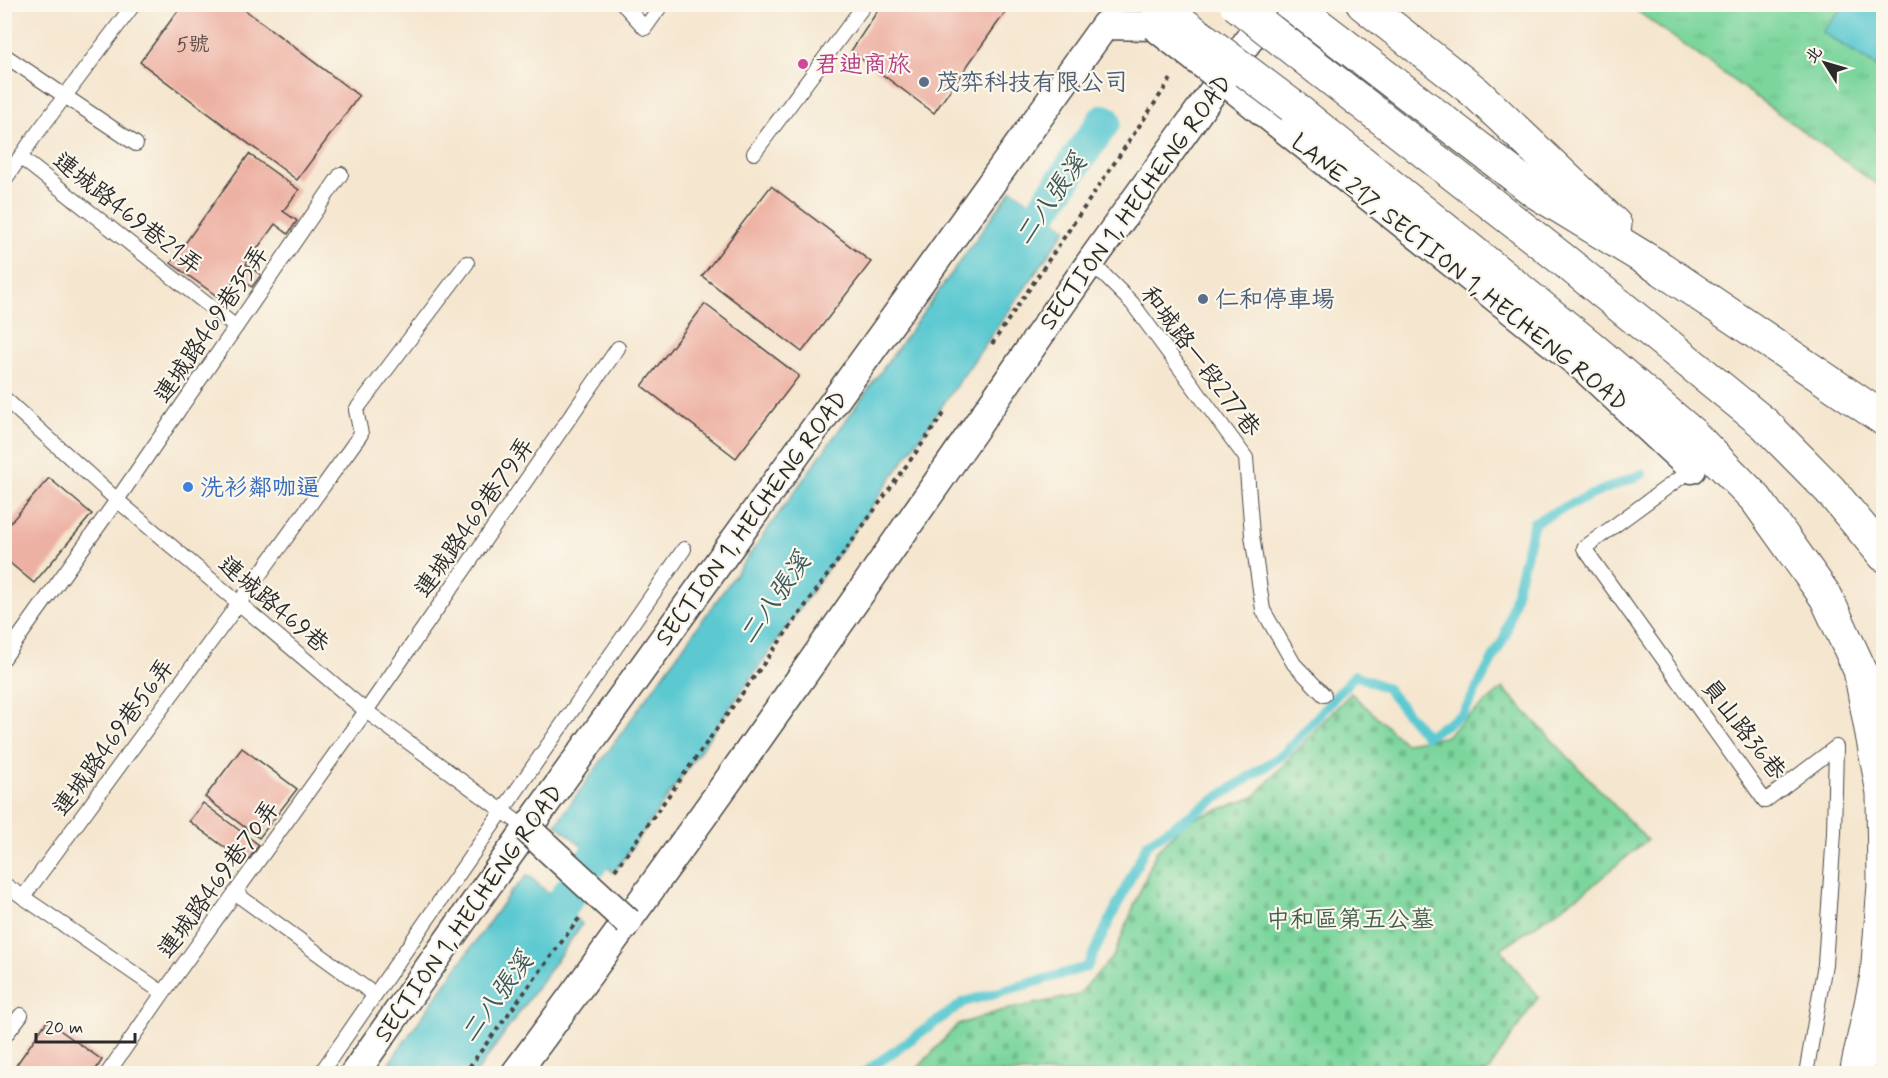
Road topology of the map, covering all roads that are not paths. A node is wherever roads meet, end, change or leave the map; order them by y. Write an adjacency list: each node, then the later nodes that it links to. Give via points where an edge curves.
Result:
1 (134, 4): 13 (lane, 連城路469巷21弄)
2 (623, 4): 3 (lane, via 645,28)
3 (662, 4)
4 (864, 4): 15 (lane)
5 (1125, 4): 10 (street, LANE 217, SECTION 1, HECHENG ROAD)
6 (1236, 4): 29 (highway, bridge, via 1566,262 1765,424 1830,490)
7 (1273, 4): 12 (street, SECTION 1, HECHENG ROAD)
8 (1291, 4): 21 (highway, via 1536,192)
9 (1363, 4): 21 (highway, via 1475,92)
10 (1160, 12): 12 (street, LANE 217, SECTION 1, HECHENG ROAD, bridge); 35 (street, SECTION 1, HECHENG ROAD, via 1105,25); 37 (highway, bridge, via 1292,106 1587,344 1692,434 1756,499 1826,597 1860,670 1883,794)
11 (4, 55): 13 (lane)
12 (1223, 80): 19 (street, SECTION 1, HECHENG ROAD); 26 (street, LANE 217, SECTION 1, HECHENG ROAD, via 1585,369)
13 (64, 97): 14 (lane); 16 (lane, 連城路469巷21弄)
14 (136, 144)
15 (754, 153)
16 (20, 157): 18 (lane, 連城路469巷21弄); 22 (lane, 連城路469巷21弄)
17 (341, 174): 22 (lane, 連城路469巷35弄)
18 (4, 181)
19 (1090, 262): 32 (lane, 和城路一段277巷, via 1132,303 1246,458 1263,610 1294,664); 40 (street, SECTION 1, HECHENG ROAD)
20 (467, 263): 30 (lane, 連城路469巷56弄, via 356,410 361,434)
21 (1662, 269): 25 (highway)
22 (236, 327): 27 (lane, 連城路469巷35弄)
23 (618, 348): 33 (lane, 連城路469巷79弄)
24 (4, 398): 27 (lane, 連城路469巷)
25 (1884, 419)
26 (1692, 469): 49 (lane, 員山路36巷, via 1584,549 1765,801 1836,747 1825,964)
27 (117, 500): 30 (lane, 連城路469巷); 31 (lane, 連城路469巷35弄)
28 (684, 549): 34 (lane)
29 (1884, 555)
30 (239, 603): 33 (lane, 連城路469巷); 39 (lane, 連城路469巷56弄)
31 (4, 658)
32 (1324, 694)
33 (366, 711): 34 (lane, 連城路469巷); 38 (lane, 連城路469巷70弄)
34 (501, 811): 35 (lane, 連城路469巷); 42 (lane)
35 (526, 829): 40 (street, bridge); 47 (street, SECTION 1, HECHENG ROAD)
36 (4, 884): 39 (lane)
37 (1884, 884): 50 (highway, via 1877,976)
38 (235, 893): 41 (lane, 連城路469巷70弄); 42 (lane)
39 (23, 897): 41 (lane)
40 (628, 922): 48 (street, SECTION 1, HECHENG ROAD)
41 (163, 993): 45 (lane, 連城路469巷70弄)
42 (375, 995): 46 (lane)
43 (21, 1015): 44 (lane)
44 (4, 1037)
45 (107, 1074)
46 (320, 1074)
47 (354, 1074)
48 (515, 1074)
49 (1806, 1074)
50 (1856, 1074)

